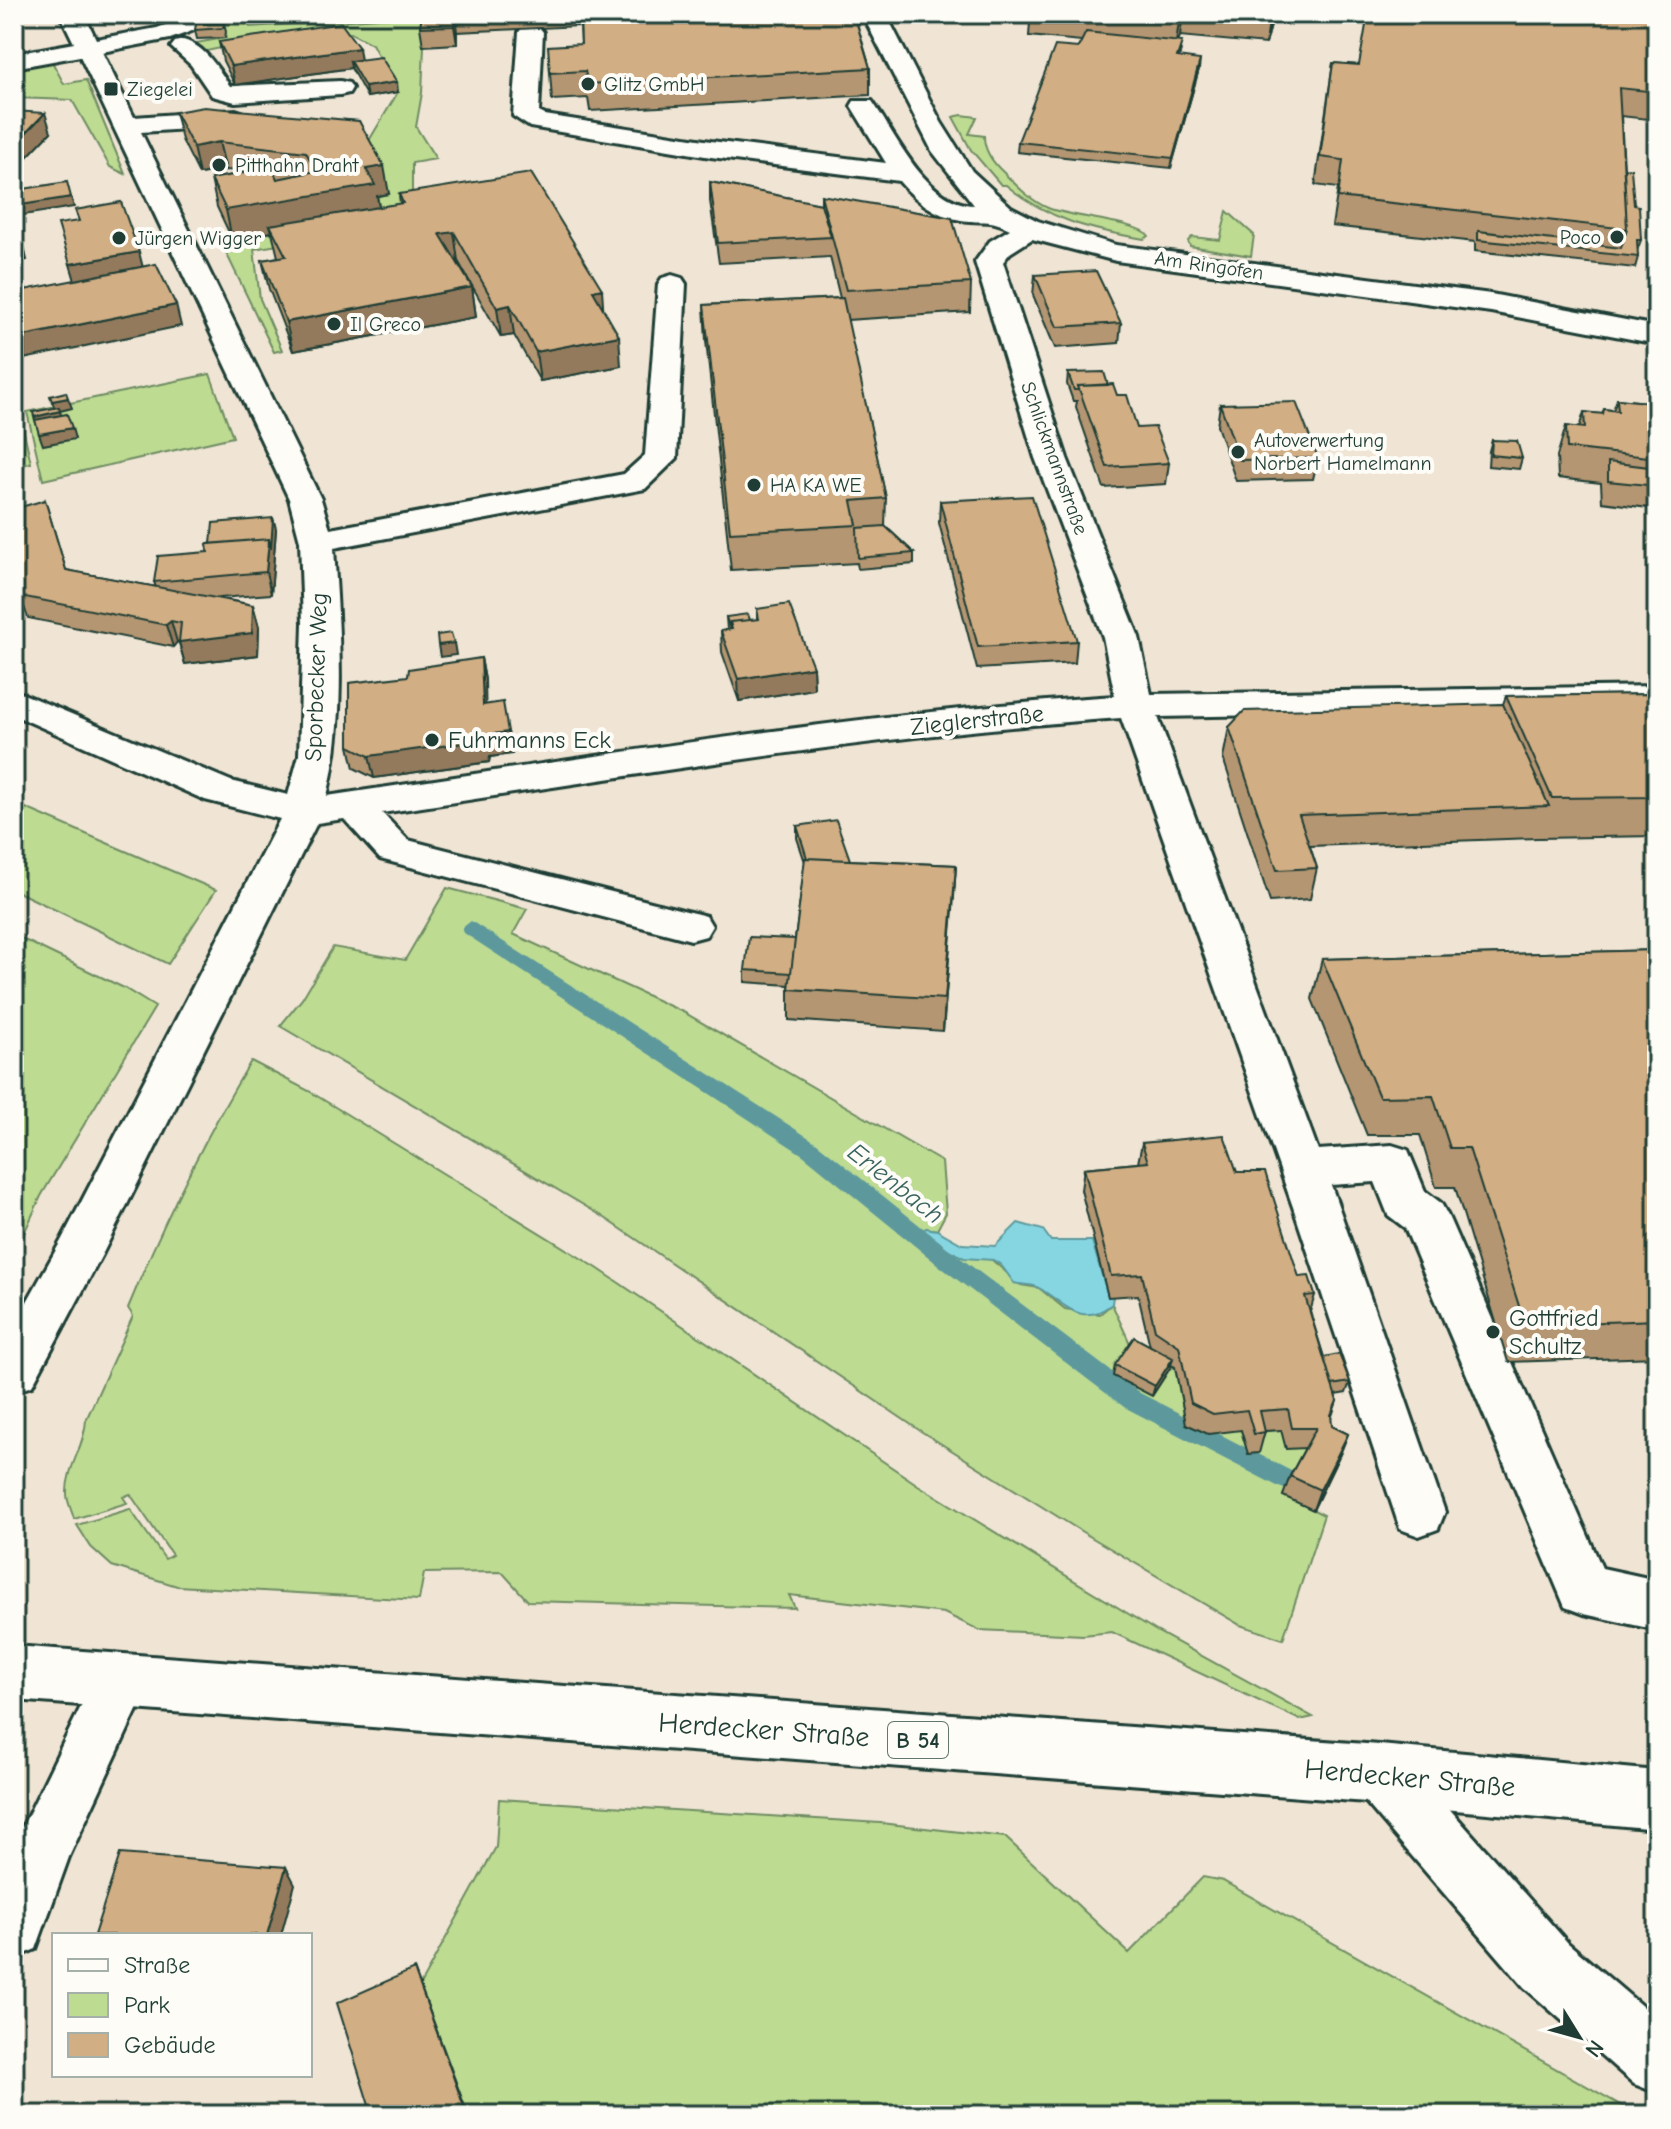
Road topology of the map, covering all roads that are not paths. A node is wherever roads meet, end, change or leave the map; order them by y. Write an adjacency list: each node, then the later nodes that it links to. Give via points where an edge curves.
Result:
1 (72, 14): 6 (street, Sporbecker Weg)
2 (217, 14): 6 (street, via 162,34)
3 (874, 14): 14 (street, Am Ringofen, via 956,168)
4 (531, 32): 13 (street, via 526,116 539,122)
5 (183, 47): 9 (street, via 200,60 221,91)
6 (91, 48): 7 (street); 12 (street, Sporbecker Weg)
7 (14, 61)
8 (340, 88): 9 (street)
9 (235, 95): 12 (street)
10 (863, 106): 13 (street)
11 (264, 119): 12 (street)
12 (125, 121): 18 (street, Sporbecker Weg, via 305,499)
13 (909, 174): 14 (street, via 918,188 946,207)
14 (999, 212): 15 (street, Am Ringofen)
15 (1030, 228): 17 (street, Am Ringofen, via 1116,253 1491,303); 21 (street, Schlickmannstraße, via 1000,247 989,262 1051,458 1121,637)
16 (672, 284): 18 (street, via 661,458 634,482)
17 (1657, 335)
18 (317, 541): 23 (street, Sporbecker Weg, via 318,755)
19 (1657, 697): 21 (street, Zieglerstraße)
20 (14, 701): 23 (street, via 219,791)
21 (1135, 706): 22 (street, Zieglerstraße, via 1029,713 737,748); 25 (street)
22 (353, 805): 23 (street, Zieglerstraße); 24 (street, via 394,850)
23 (303, 812): 26 (street, Sporbecker Weg)
24 (691, 926)
25 (1300, 1169): 28 (street); 29 (street, via 1392,1163 1405,1202 1424,1216 1584,1589)
26 (28, 1322): 27 (street, Sporbecker Weg)
27 (14, 1371)
28 (1419, 1512)
29 (1656, 1605)
30 (14, 1673): 31 (street, Herdecker Straße / B 54)
31 (122, 1682): 32 (street, Herdecker Straße / B 54); 34 (street)
32 (1380, 1774): 33 (street, Herdecker Straße / B 54); 35 (street, via 1546,1965)
33 (1657, 1800)
34 (22, 1884)
35 (1657, 2061)

